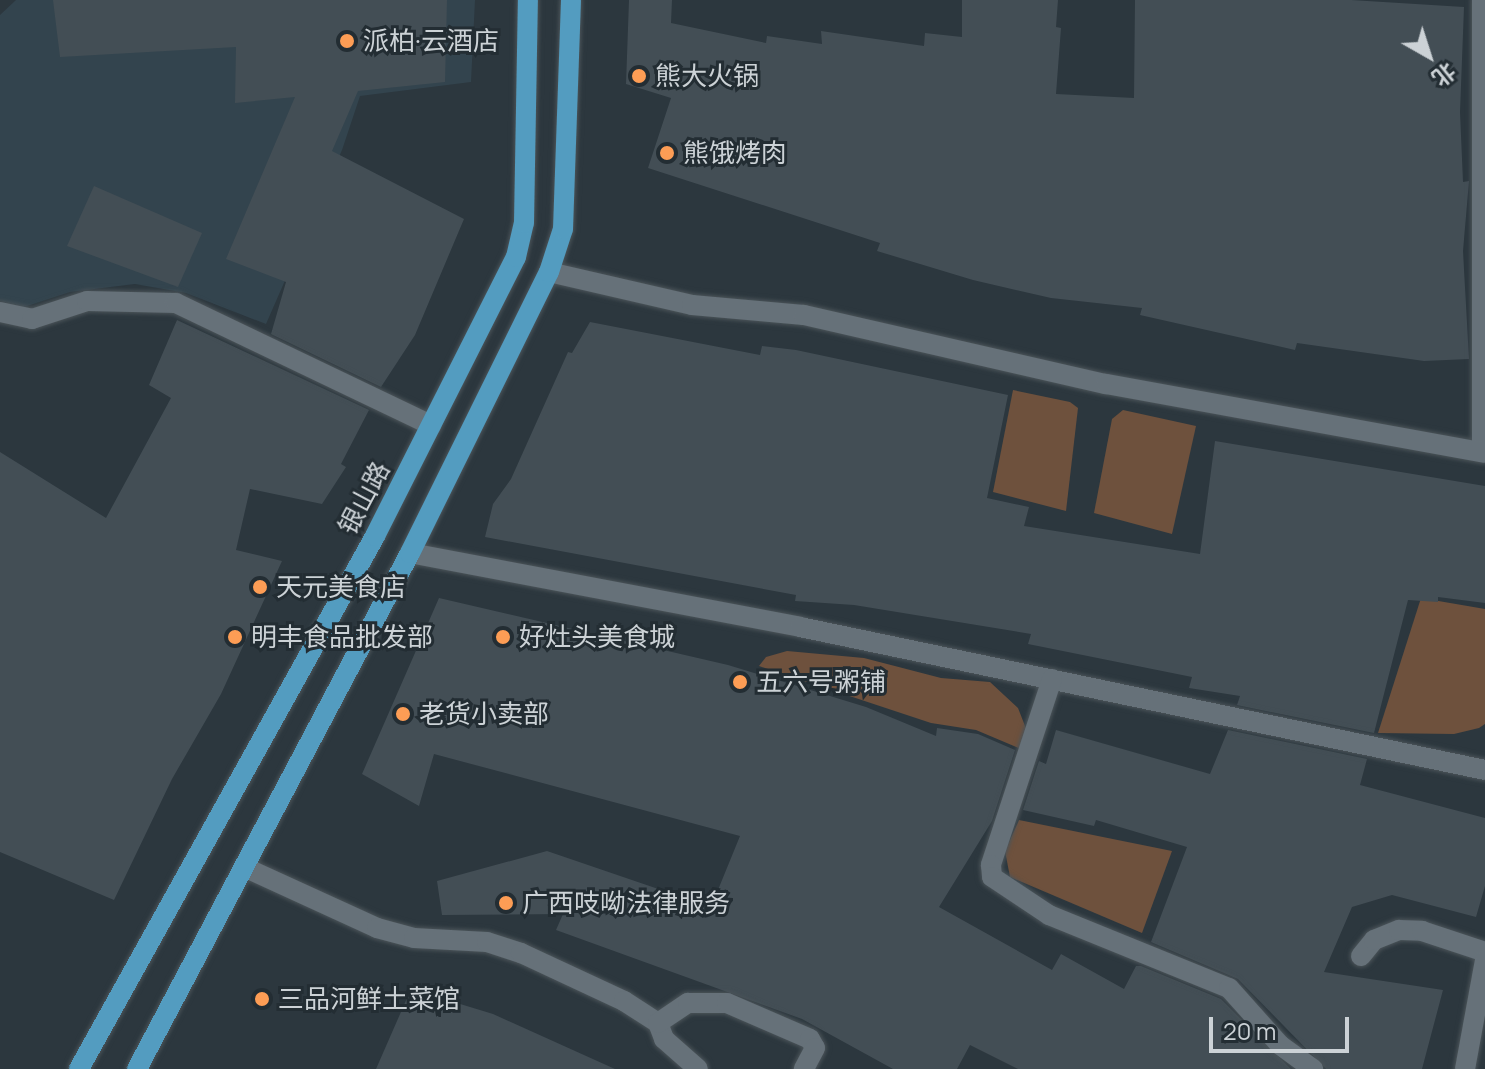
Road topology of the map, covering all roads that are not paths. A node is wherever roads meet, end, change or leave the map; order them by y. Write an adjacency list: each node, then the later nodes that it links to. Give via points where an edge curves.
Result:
1 (528, 0): 6 (main road, 银山路, via 524,223 516,257)
2 (571, 0): 4 (main road, via 563,229)
3 (1482, 0): 7 (street)
4 (549, 272): 7 (street, via 692,305 804,315 1106,384); 8 (main road)
5 (0, 312): 6 (street, via 32,319 87,301 176,303)
6 (431, 425): 16 (main road, 银山路)
7 (1484, 453)
8 (410, 553): 9 (street); 11 (main road)
9 (1052, 679): 10 (street); 20 (street, via 991,865 992,877 1049,915 1229,988 1280,1045)
10 (1485, 770)
11 (246, 868): 15 (street, via 377,928 414,938 487,942 521,953 624,1001); 17 (main road)
12 (1485, 952): 13 (street, via 1422,931 1399,930 1374,940)
13 (1361, 956)
14 (1485, 960): 21 (street)
15 (658, 1023): 18 (street, via 664,1039); 19 (street, via 688,1003 727,1003 810,1039 815,1048)
16 (79, 1069)
17 (137, 1069)
18 (698, 1069)
19 (804, 1069)
20 (1313, 1069)
21 (1465, 1069)

